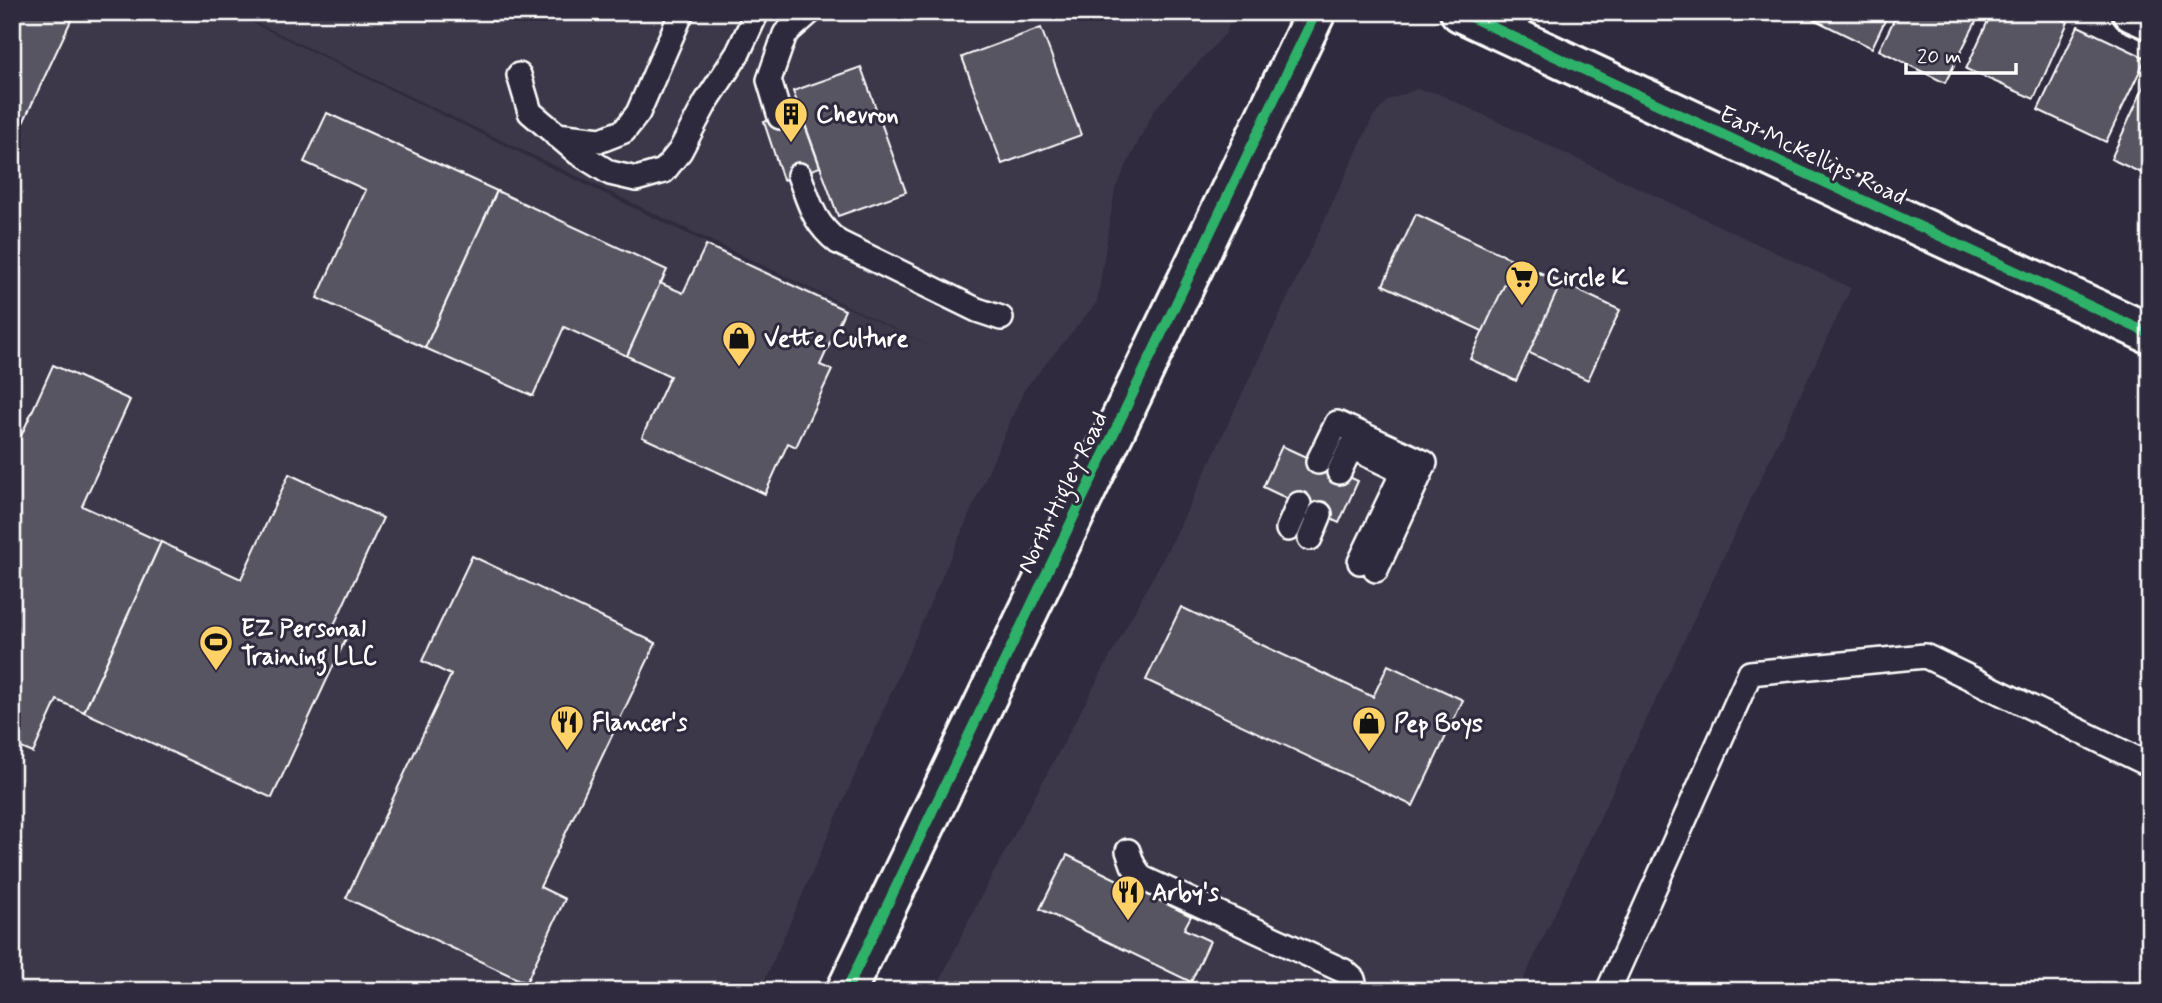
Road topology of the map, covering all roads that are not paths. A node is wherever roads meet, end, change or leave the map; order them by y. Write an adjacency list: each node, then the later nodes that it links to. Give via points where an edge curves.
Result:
1 (682, 12): 10 (lane, via 638,113 624,131 601,140)
2 (757, 12): 10 (lane, via 738,53 664,171 636,179 610,173)
3 (810, 12): 9 (lane, via 785,34 769,80)
4 (1316, 12): 22 (main road, North Higley Road)
5 (1460, 12): 13 (main road, East McKellips Road)
6 (2133, 12): 7 (main road)
7 (2150, 20)
8 (519, 75): 10 (lane, via 530,112)
9 (780, 117)
10 (556, 135)
11 (799, 175): 12 (lane, via 815,218 838,242)
12 (1001, 318)
13 (2150, 334)
14 (1318, 462): 15 (lane, via 1337,422 1425,463 1368,566 1403,472 1351,447)
15 (1339, 472)
16 (1299, 504): 18 (lane)
17 (1320, 514): 19 (lane)
18 (1287, 529)
19 (1310, 538)
20 (2150, 765): 24 (lane, via 1924,656 1750,673)
21 (1128, 851): 23 (lane, via 1142,877 1344,971 1353,979)
22 (846, 991)
23 (1356, 991)
24 (1608, 991)

